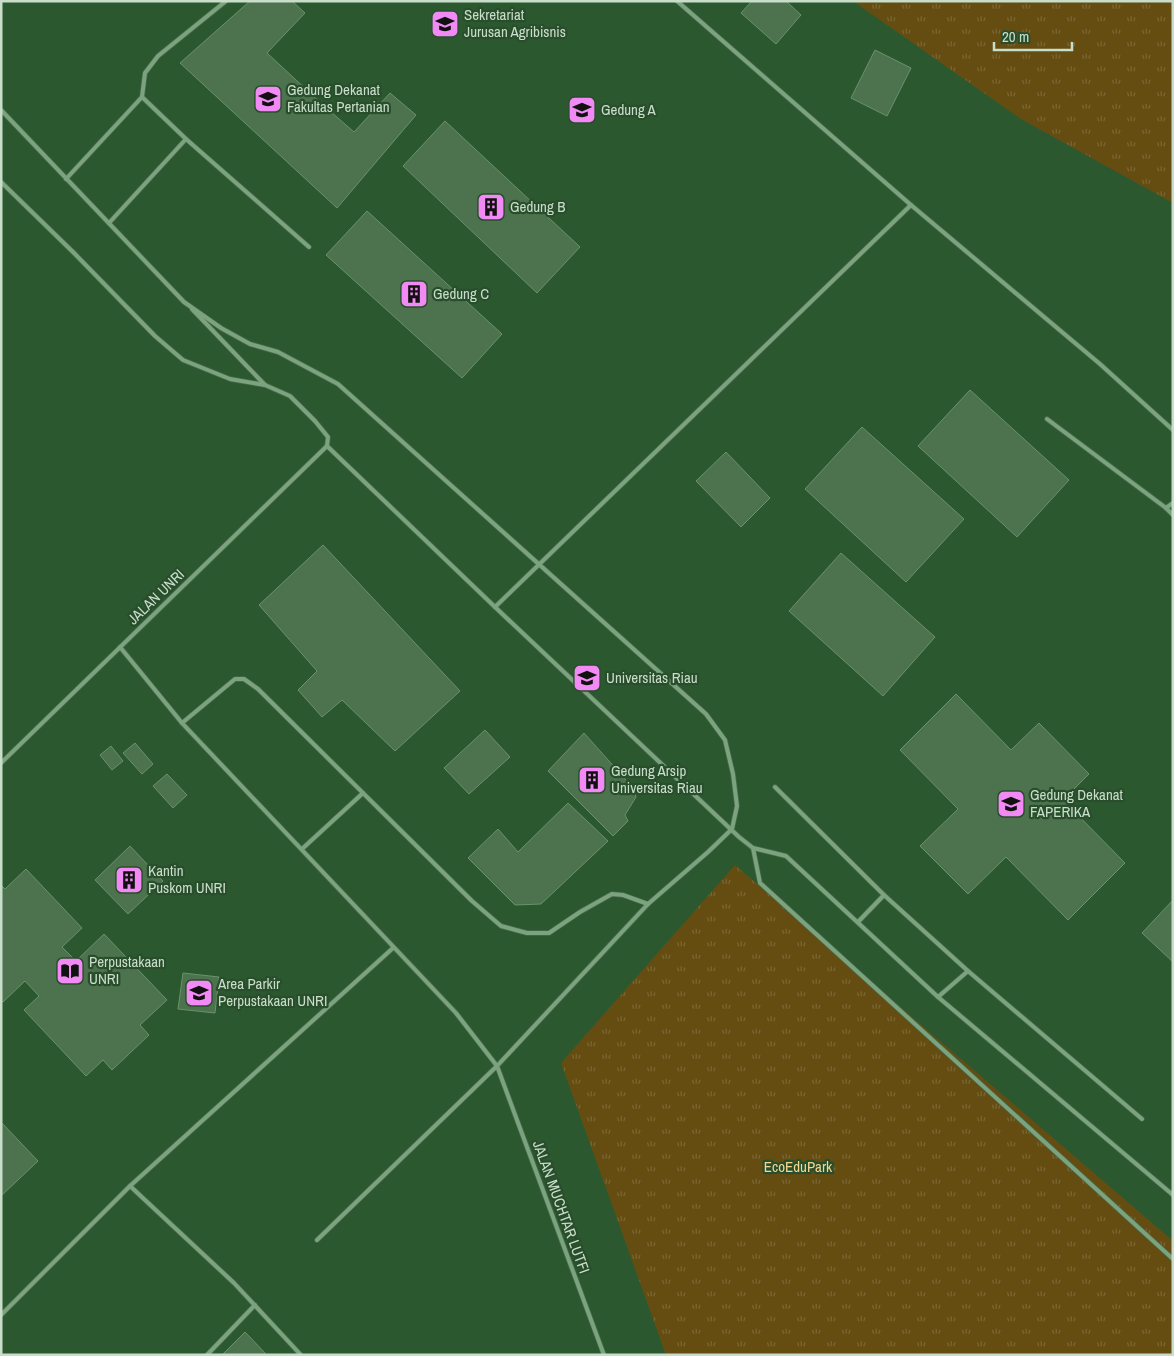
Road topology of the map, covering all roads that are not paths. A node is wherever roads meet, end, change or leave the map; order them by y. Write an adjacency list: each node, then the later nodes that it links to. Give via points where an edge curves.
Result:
1 (226, 1): 3 (lane, via 158,56 145,73)
2 (677, 1): 8 (lane)
3 (142, 96): 5 (lane); 6 (lane)
4 (1, 110): 6 (lane)
5 (186, 139): 9 (lane); 10 (lane)
6 (66, 179): 9 (lane)
7 (1, 182): 12 (lane, via 182,360 230,379)
8 (911, 205): 14 (lane, via 1100,364); 19 (lane)
9 (109, 223): 11 (lane)
10 (309, 247)
11 (184, 302): 12 (lane); 19 (lane, via 250,344 278,352 338,384)
12 (265, 385): 15 (lane, via 290,396 315,421 328,436)
13 (1047, 420): 17 (lane)
14 (1173, 430)
15 (326, 446): 20 (lane); 21 (lane, JALAN UNRI)
16 (1173, 503): 17 (lane)
17 (1166, 508): 18 (lane)
18 (1173, 516)
19 (539, 564): 20 (lane); 26 (lane, via 706,714 720,733 725,740 733,774 737,806)
20 (495, 607): 26 (lane)
21 (120, 647): 22 (lane, JALAN MUCHTAR LUTFI); 23 (lane, JALAN UNRI)
22 (182, 724): 25 (lane, via 235,679 244,679); 28 (lane, JALAN MUCHTAR LUTFI)
23 (1, 763)
24 (775, 788): 29 (lane)
25 (363, 793): 28 (lane); 30 (lane, via 501,926 528,933 549,932 612,894)
26 (732, 829): 27 (lane); 30 (lane)
27 (753, 848): 31 (lane, via 786,856); 40 (lane, via 760,883)
28 (302, 849): 32 (lane, JALAN MUCHTAR LUTFI)
29 (884, 895): 31 (lane); 33 (lane)
30 (648, 904): 35 (lane)
31 (858, 922): 34 (lane)
32 (394, 948): 35 (lane, JALAN MUCHTAR LUTFI, via 456,1013); 37 (lane)
33 (968, 972): 34 (lane); 36 (lane)
34 (938, 997): 38 (lane)
35 (497, 1066): 39 (lane); 45 (lane, JALAN MUCHTAR LUTFI)
36 (1142, 1118)
37 (130, 1186): 41 (lane); 42 (lane)
38 (1173, 1195)
39 (317, 1240)
40 (1173, 1259)
41 (255, 1305): 43 (lane); 44 (lane)
42 (1, 1314)
43 (207, 1355)
44 (301, 1355)
45 (604, 1355)

